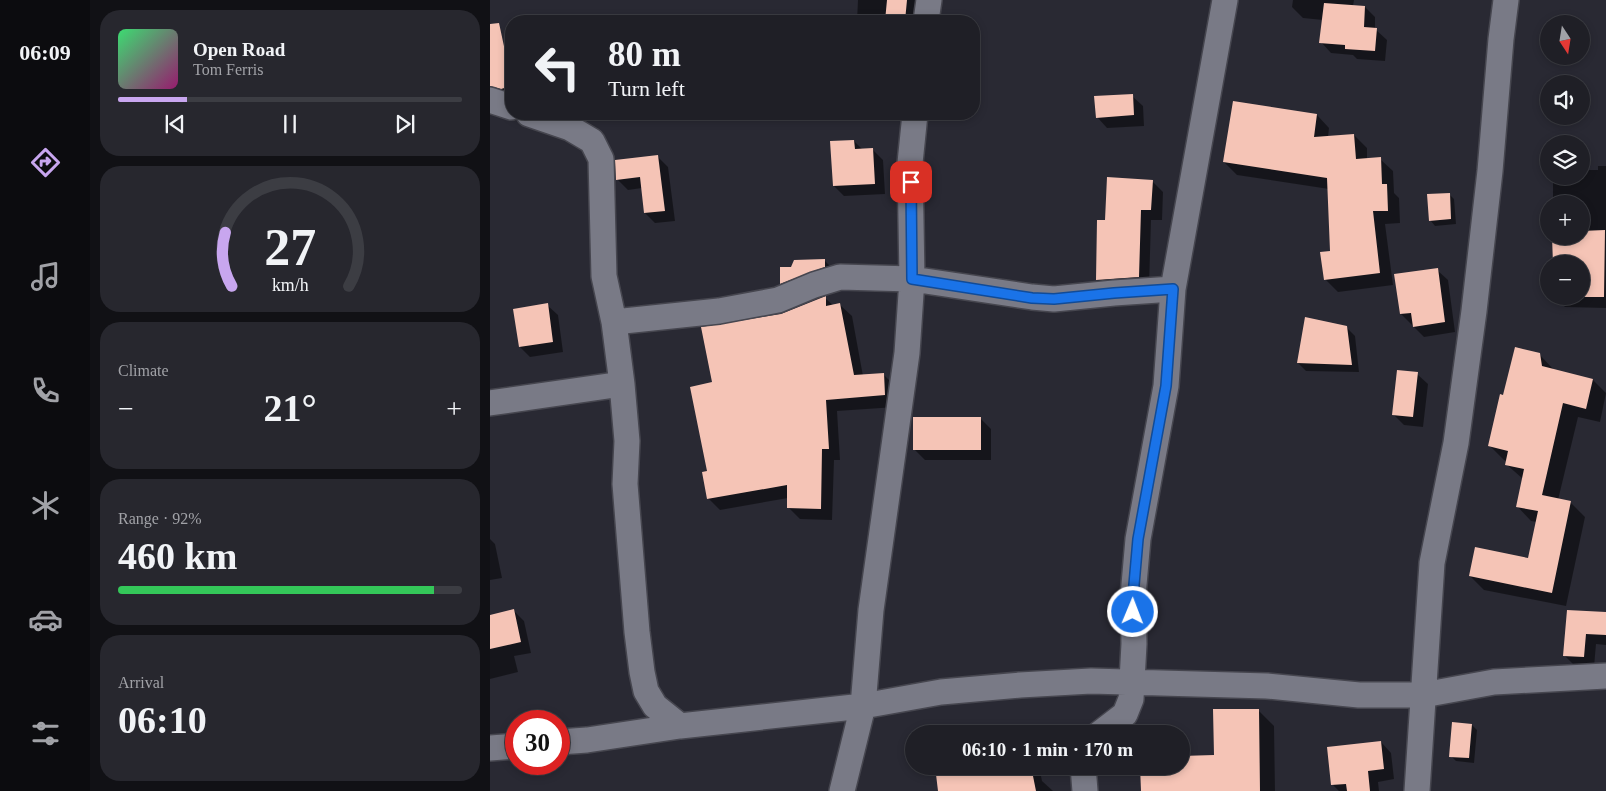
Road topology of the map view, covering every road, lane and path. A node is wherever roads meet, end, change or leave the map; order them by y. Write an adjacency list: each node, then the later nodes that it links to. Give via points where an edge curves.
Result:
1 (929, 0): 4 (street)
2 (1225, 0): 10 (street)
3 (1506, 0): 16 (street, via 1474,311 1456,443 1432,563)
4 (927, 15)
5 (490, 100): 6 (street)
6 (505, 105)
7 (547, 120): 11 (street, via 570,128 592,141 601,159 604,276)
8 (914, 120): 9 (street, via 910,162)
9 (912, 279): 10 (street, via 1054,299); 11 (street, via 840,277 778,300 719,311); 17 (street, via 907,353 871,610)
10 (1173, 289): 15 (street, via 1166,386 1138,539)
11 (614, 322): 12 (street)
12 (622, 384): 13 (street); 19 (street, via 627,441 626,493 642,672 646,691 655,706)
13 (490, 403)
14 (1606, 676): 16 (street, via 1494,682)
15 (1131, 682): 16 (street, via 1267,686 1359,695); 17 (street, via 1091,681 951,691); 18 (street, via 1131,699 1124,714)
16 (1423, 695): 26 (street)
17 (863, 706): 19 (street); 24 (street)
18 (1110, 725)
19 (680, 726): 20 (street)
20 (570, 741)
21 (505, 747): 22 (street)
22 (490, 748)
23 (1084, 775): 25 (street)
24 (842, 791)
25 (1085, 791)
26 (1417, 791)

